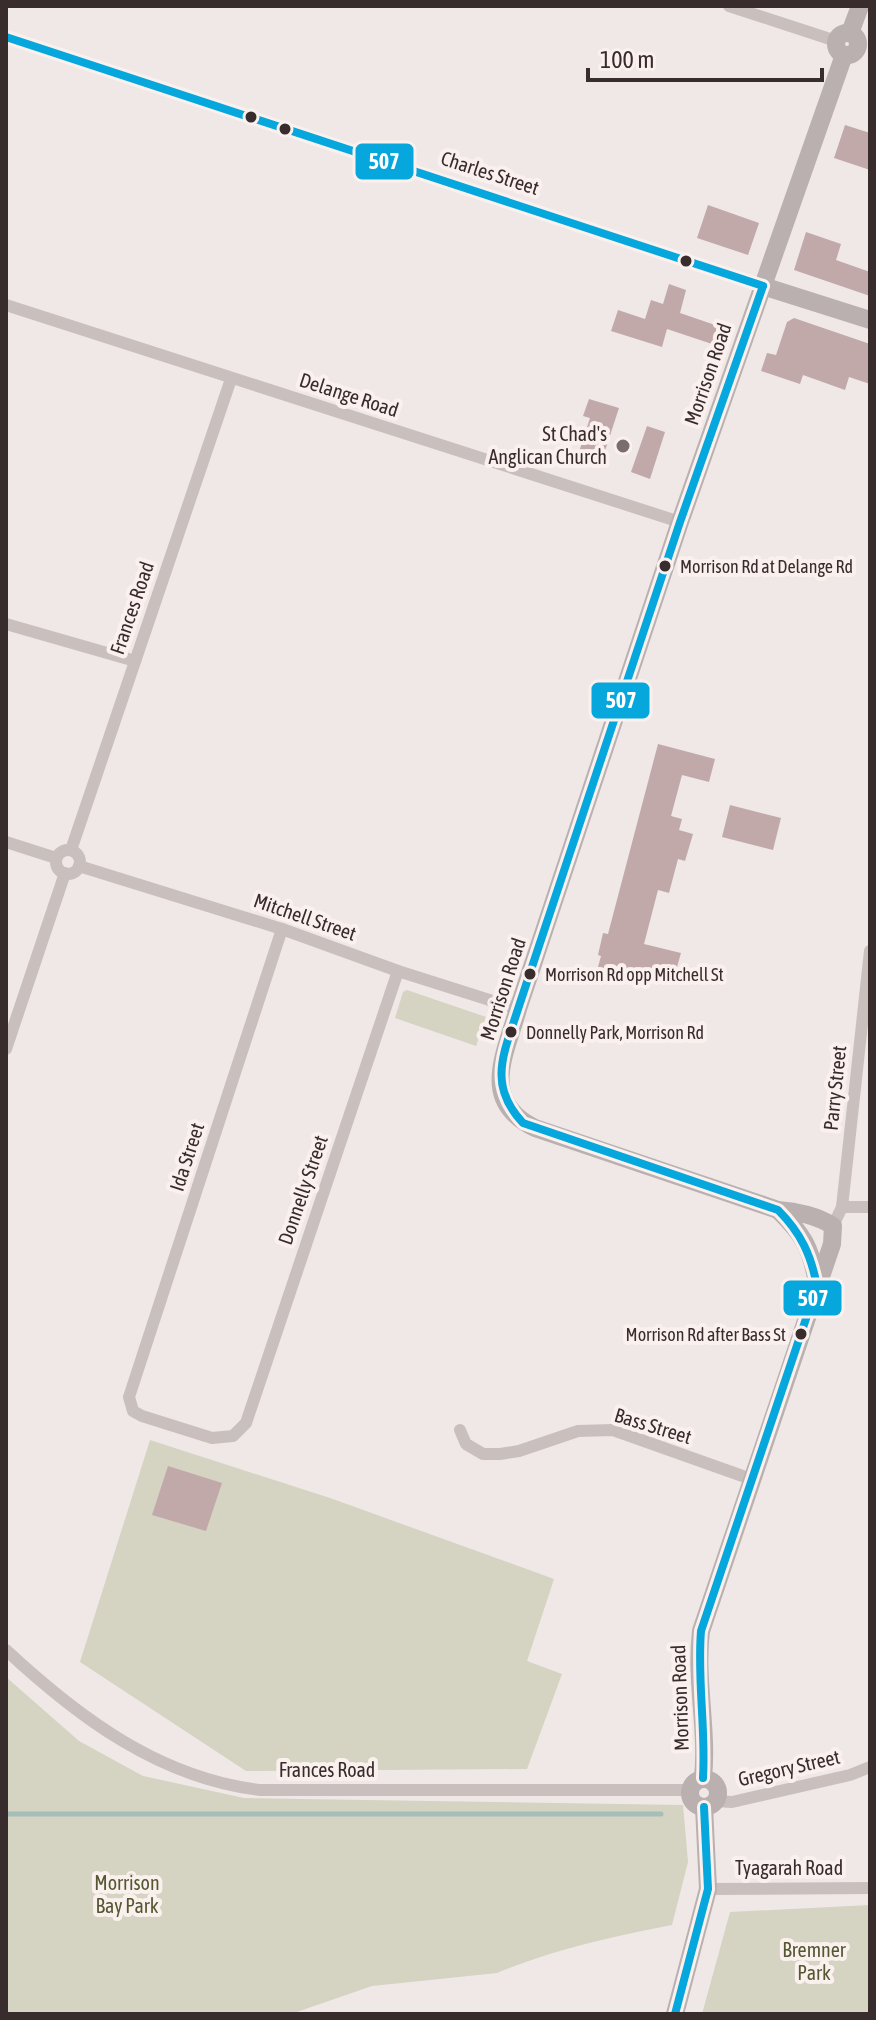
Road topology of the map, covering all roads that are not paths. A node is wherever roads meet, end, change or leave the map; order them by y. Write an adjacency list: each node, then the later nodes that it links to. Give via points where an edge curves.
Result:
1 (729, 6): 4 (street)
2 (860, 6): 4 (street, Morrison Road)
3 (6, 37): 5 (street, Charles Street)
4 (843, 43): 5 (street, Morrison Road)
5 (763, 286): 7 (street, Charles Street); 9 (street, Morrison Road)
6 (6, 305): 8 (street, Delange Road)
7 (870, 320)
8 (231, 379): 9 (street, Delange Road); 11 (street, Frances Road)
9 (680, 522): 20 (street, Morrison Road)
10 (6, 624): 11 (street)
11 (135, 661): 13 (street, Frances Road)
12 (6, 842): 14 (street)
13 (71, 850): 14 (street); 15 (street)
14 (56, 858): 16 (street, via 57,868)
15 (79, 866): 16 (street); 17 (street, Mitchell Street)
16 (65, 873): 21 (street)
17 (282, 929): 19 (street, Mitchell Street); 27 (street, Ida Street, via 129,1397 133,1411 142,1416 212,1438 233,1436)
18 (870, 951): 22 (street, Parry Street)
19 (398, 971): 20 (street, Mitchell Street); 27 (street, Donnelly Street)
20 (518, 1009): 24 (street, Morrison Road, via 500,1072 505,1105 523,1123)
21 (6, 1049)
22 (842, 1207): 23 (street); 25 (street, Parry Street)
23 (870, 1207)
24 (778, 1210): 25 (street, Morrison Road); 26 (street, via 804,1239)
25 (833, 1226): 26 (street, Morrison Road)
26 (817, 1286): 29 (street, Morrison Road)
27 (246, 1423)
28 (460, 1430): 29 (street, Bass Street, via 466,1444 492,1454 519,1451 578,1431 613,1430)
29 (751, 1479): 32 (street, Morrison Road, via 701,1631 698,1665 705,1758)
30 (6, 1650): 32 (street, Frances Road, via 50,1690 120,1739 181,1771 230,1786 260,1790)
31 (870, 1767): 33 (street, Gregory Street)
32 (696, 1784): 33 (street, via 693,1802); 33 (street, via 711,1781 717,1788)
33 (710, 1804): 35 (street)
34 (870, 1888): 35 (street, Tyagarah Road)
35 (708, 1889): 36 (street)
36 (675, 2014)

